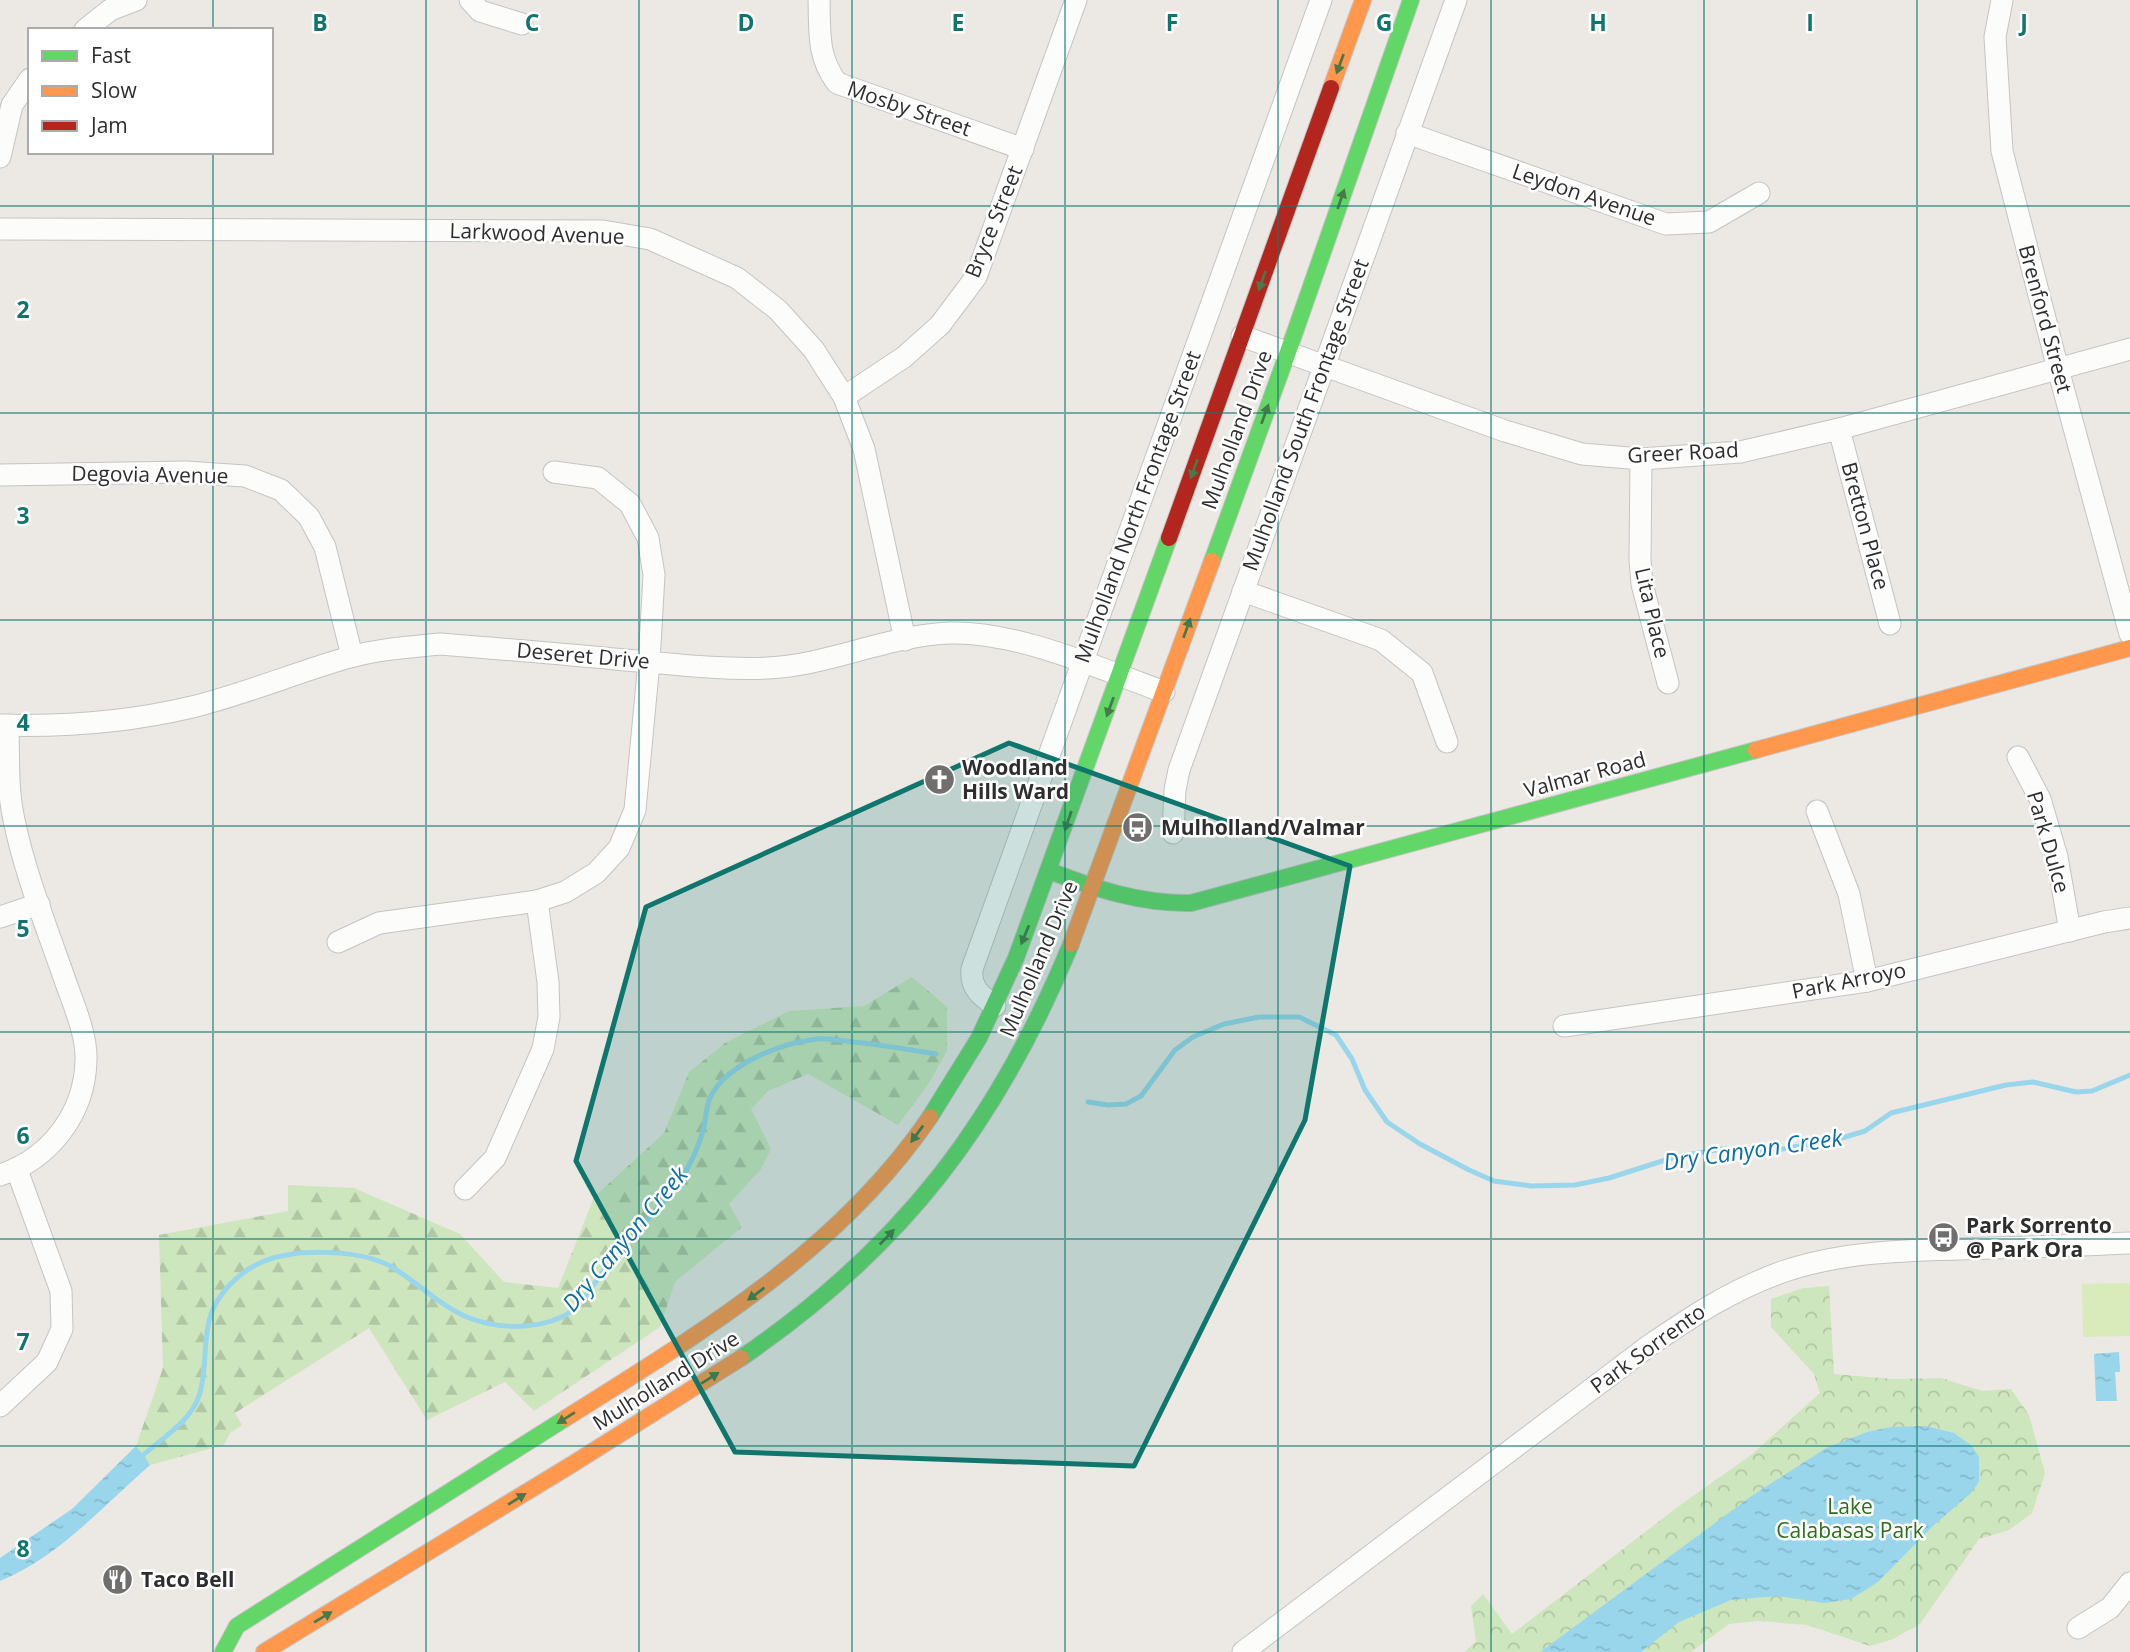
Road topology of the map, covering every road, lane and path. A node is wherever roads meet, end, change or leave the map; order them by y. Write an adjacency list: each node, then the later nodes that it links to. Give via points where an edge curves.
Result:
1 (136, 0): 11 (street, via 110,10)
2 (470, 0): 10 (street, via 480,11)
3 (819, 0): 14 (street, Mosby Street, via 820,47 826,68 837,83)
4 (1076, 0): 14 (street, Bryce Street)
5 (1321, 0): 35 (street, Mulholland North Frontage Street)
6 (1363, 0): 18 (main road, Mulholland Drive, one-way to 18)
7 (1411, 0): 20 (main road, Mulholland Drive, one-way to 7)
8 (1455, 0): 13 (street, Mulholland South Frontage Street)
9 (2002, 0): 22 (street, Brenford Street, via 1995,37 2002,151)
10 (522, 24)
11 (88, 28)
12 (28, 82): 15 (street, via 12,105)
13 (1407, 133): 16 (street, Leydon Avenue, via 1666,224 1709,222); 21 (street, Mulholland South Frontage Street)
14 (1023, 149): 23 (street, Bryce Street, via 976,277 940,325 904,357)
15 (0, 157)
16 (1759, 193)
17 (0, 229): 23 (street, Larkwood Avenue, via 603,232 650,239 737,278 778,310 814,350)
18 (1242, 336): 20 (street, Greer Road); 36 (main road, Mulholland Drive, one-way to 36)
19 (2130, 349): 22 (street, Greer Road)
20 (1287, 352): 21 (street, Greer Road); 38 (main road, Mulholland Drive, one-way to 20)
21 (1323, 366): 25 (street, Greer Road, via 1583,454); 28 (street, Mulholland South Frontage Street)
22 (2057, 369): 24 (street, Greer Road); 30 (street, Brenford Street)
23 (845, 397): 31 (street, Larkwood Avenue, via 864,449)
24 (1839, 429): 25 (street, Greer Road, via 1740,452); 29 (street, Bretton Place)
25 (1641, 459): 37 (street, Lita Place, via 1642,583)
26 (554, 472): 34 (street, via 598,478 630,504 648,538 654,575)
27 (0, 475): 33 (street, Degovia Avenue, via 186,472 245,476 281,490 309,516 325,547)
28 (1243, 591): 40 (street, via 1381,640 1422,673); 43 (street, Mulholland South Frontage Street, via 1179,770)
29 (1890, 624)
30 (2130, 634)
31 (905, 640): 34 (street, Deseret Drive, via 771,668); 35 (street, Deseret Drive, via 950,633 982,635)
32 (2130, 648): 45 (main road, Valmar Road, via 1206,900 1157,902)
33 (352, 656): 34 (street, Deseret Drive, via 440,645); 39 (street, Deseret Drive, via 194,706 140,718)
34 (649, 662): 46 (street, via 635,810 619,848 596,873 565,892)
35 (1082, 662): 36 (street, Deseret Drive); 53 (street, Mulholland North Frontage Street, via 972,969 976,991)
36 (1121, 676): 38 (street, Deseret Drive); 44 (main road, Mulholland Drive, one-way to 44)
37 (1668, 683)
38 (1164, 692): 45 (main road, Mulholland Drive)
39 (4, 725): 47 (street, via 14,822)
40 (1447, 742)
41 (2018, 757): 50 (street, Park Dulce, via 2040,799 2057,857)
42 (1817, 811): 52 (street, via 1849,894)
43 (1173, 833)
44 (1050, 871): 45 (main road, Valmar Road); 53 (main road, Mulholland Drive, one-way to 53)
45 (1092, 887): 60 (main road, Mulholland Drive, one-way to 45, via 770,1339 891,1233 958,1152 1009,1075 1047,1004)
46 (537, 901): 51 (street, via 379,923); 56 (street, via 548,982 549,1017 543,1049 495,1158)
47 (39, 904): 48 (street); 55 (street, via 79,1021 87,1059 79,1101 60,1137)
48 (0, 917)
49 (2130, 918): 50 (street, Park Arroyo)
50 (2070, 930): 52 (street, Park Arroyo)
51 (338, 942)
52 (1867, 981): 54 (street, Park Arroyo)
53 (995, 1006): 59 (main road, Mulholland Drive, one-way to 59, via 952,1084 907,1146 859,1203 804,1256 713,1325)
54 (1563, 1026)
55 (8, 1172): 58 (street, via 61,1291 62,1329 47,1362)
56 (465, 1189)
57 (2130, 1243): 65 (street, Park Sorrento, via 1851,1256 1787,1270 1733,1292 1650,1345)
58 (0, 1406)
59 (447, 1493): 60 (main road); 63 (main road, Mulholland Drive, via 237,1626)
60 (468, 1529): 64 (main road, Mulholland Drive, one-way to 60)
61 (2130, 1583): 62 (street, via 2110,1608)
62 (2078, 1628)
63 (223, 1652)
64 (264, 1652)
65 (1243, 1652)

